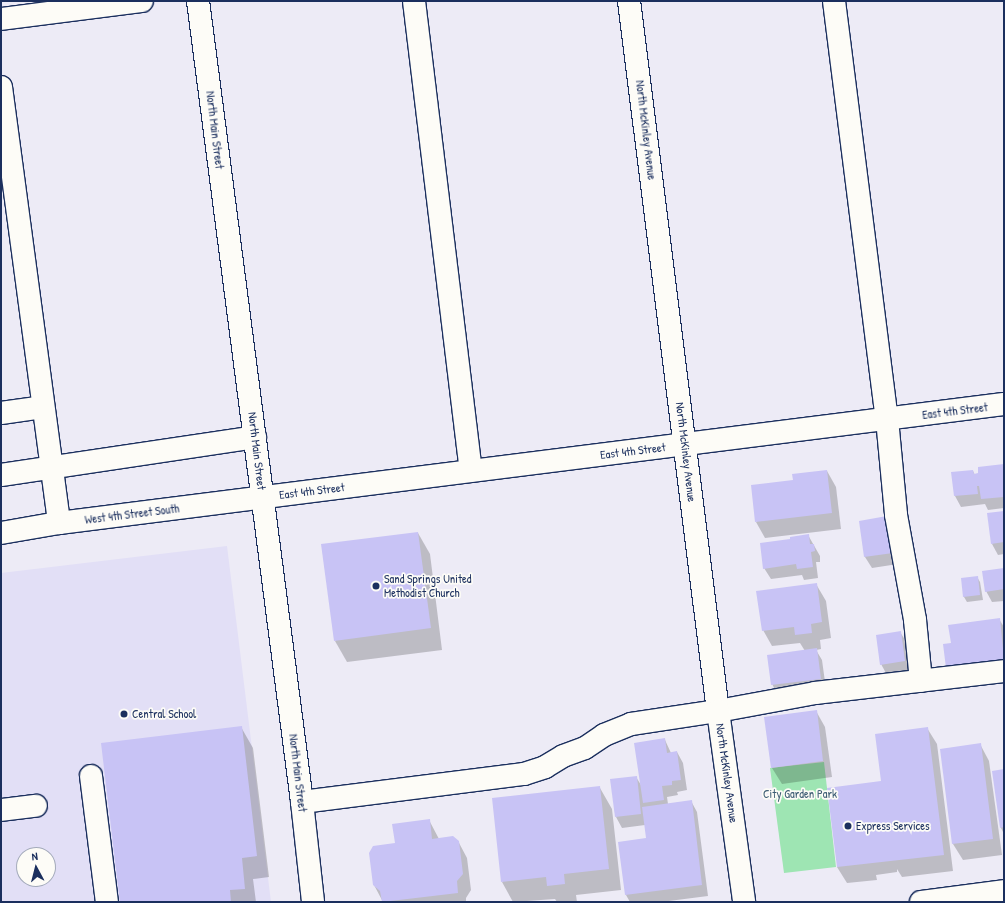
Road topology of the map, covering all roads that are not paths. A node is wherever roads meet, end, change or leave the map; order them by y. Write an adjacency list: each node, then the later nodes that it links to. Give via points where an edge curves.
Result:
1 (142, 1): 6 (street)
2 (198, 1): 12 (street, North Main Street)
3 (414, 1): 15 (street)
4 (629, 1): 13 (street, North McKinley Avenue)
5 (834, 1): 11 (street)
6 (1, 19)
7 (1, 87): 9 (street)
8 (1004, 404): 11 (street, East 4th Street)
9 (43, 407): 10 (street); 14 (street)
10 (1, 413)
11 (887, 420): 13 (street, East 4th Street); 21 (street, via 896,514 915,620)
12 (255, 437): 14 (street); 17 (street, North Main Street)
13 (685, 444): 15 (street, East 4th Street); 22 (street, North McKinley Avenue)
14 (51, 468): 16 (street); 18 (street)
15 (471, 471): 17 (street, East 4th Street)
16 (1, 475)
17 (262, 497): 18 (street, West 4th Street South); 24 (street, North Main Street)
18 (59, 523): 19 (street, West 4th Street South)
19 (1, 533)
20 (1004, 671): 21 (street)
21 (921, 681): 22 (street, via 815,694)
22 (718, 711): 24 (street, via 631,724 604,735 585,748 524,774); 30 (street, North McKinley Avenue)
23 (91, 776): 28 (street)
24 (302, 802): 29 (street, North Main Street)
25 (36, 806): 26 (street)
26 (1, 810)
27 (1004, 891): 31 (street)
28 (107, 902)
29 (313, 902)
30 (744, 902)
31 (921, 902)

